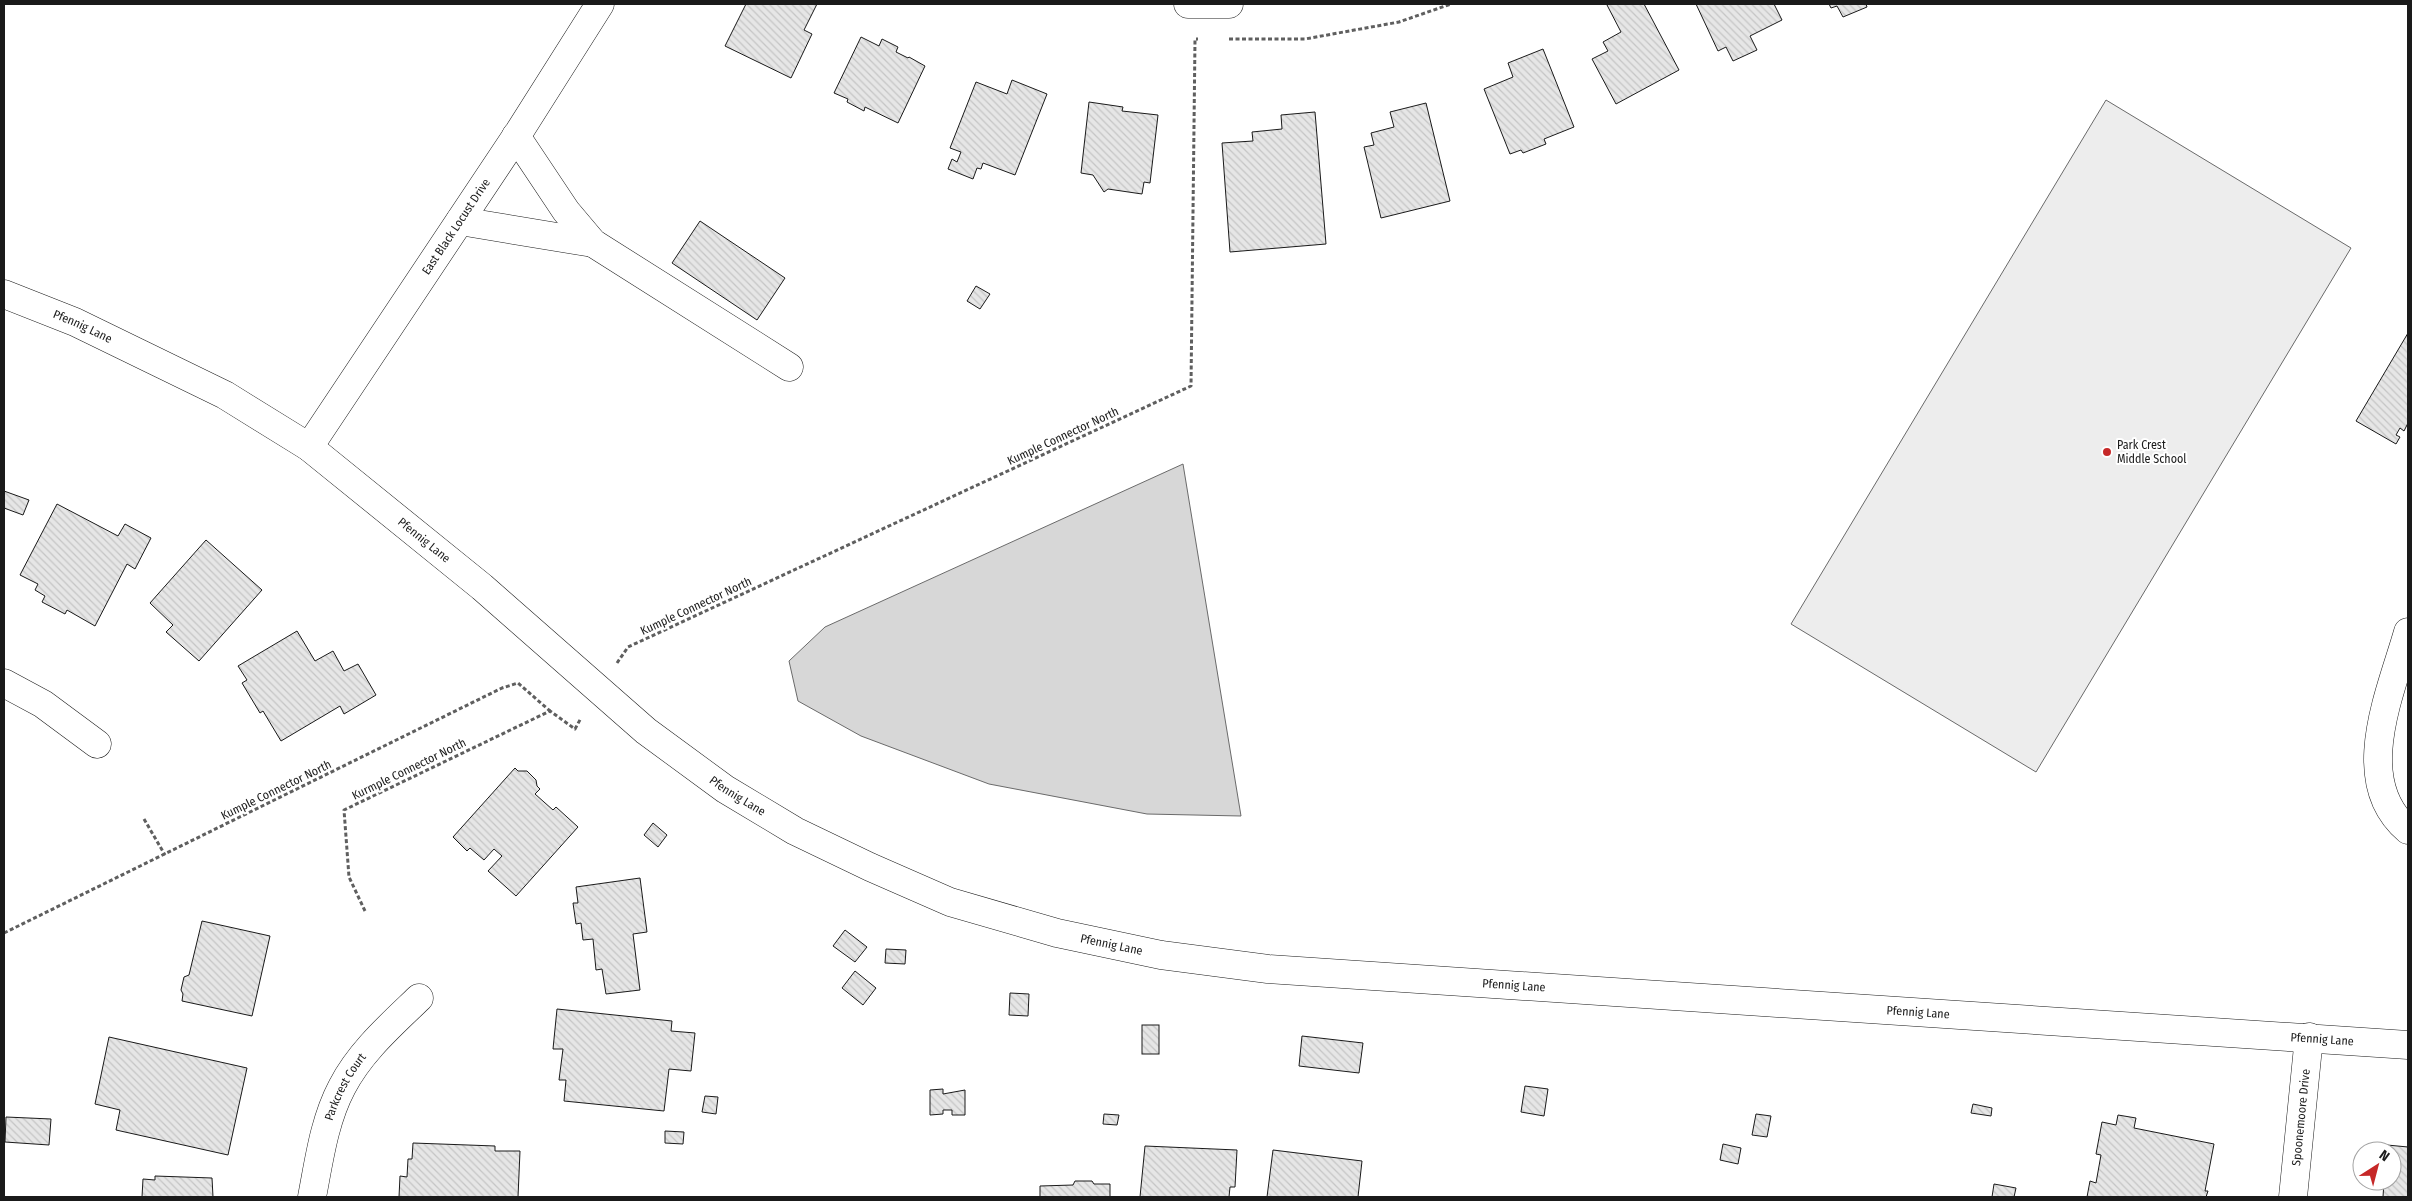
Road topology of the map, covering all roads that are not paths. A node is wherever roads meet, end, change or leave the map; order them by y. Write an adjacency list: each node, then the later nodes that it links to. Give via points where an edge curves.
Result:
1 (600, 4): 4 (street, East Black Locust Drive)
2 (1188, 4): 3 (street)
3 (1229, 4)
4 (516, 136): 5 (street, East Black Locust Drive); 6 (street, via 566,212)
5 (460, 221): 6 (street); 9 (street, East Black Locust Drive)
6 (592, 243): 8 (street)
7 (4, 294): 9 (street, Pfennig Lane, via 75,322 225,395)
8 (789, 367)
9 (309, 447): 15 (street, Pfennig Lane, via 482,587 646,731 725,789 795,831 870,868 950,902 1048,931 1161,956 1268,970)
10 (2408, 632): 13 (street, via 2379,734 2377,761 2395,819)
11 (4, 683): 12 (street, via 43,704)
12 (97, 744)
13 (2408, 830)
14 (419, 998): 17 (street, Parkcrest Court, via 378,1037 342,1087 326,1128)
15 (2308, 1037): 16 (street, Pfennig Lane); 18 (street, Spoonemoore Drive)
16 (2408, 1045)
17 (312, 1197)
18 (2293, 1197)

